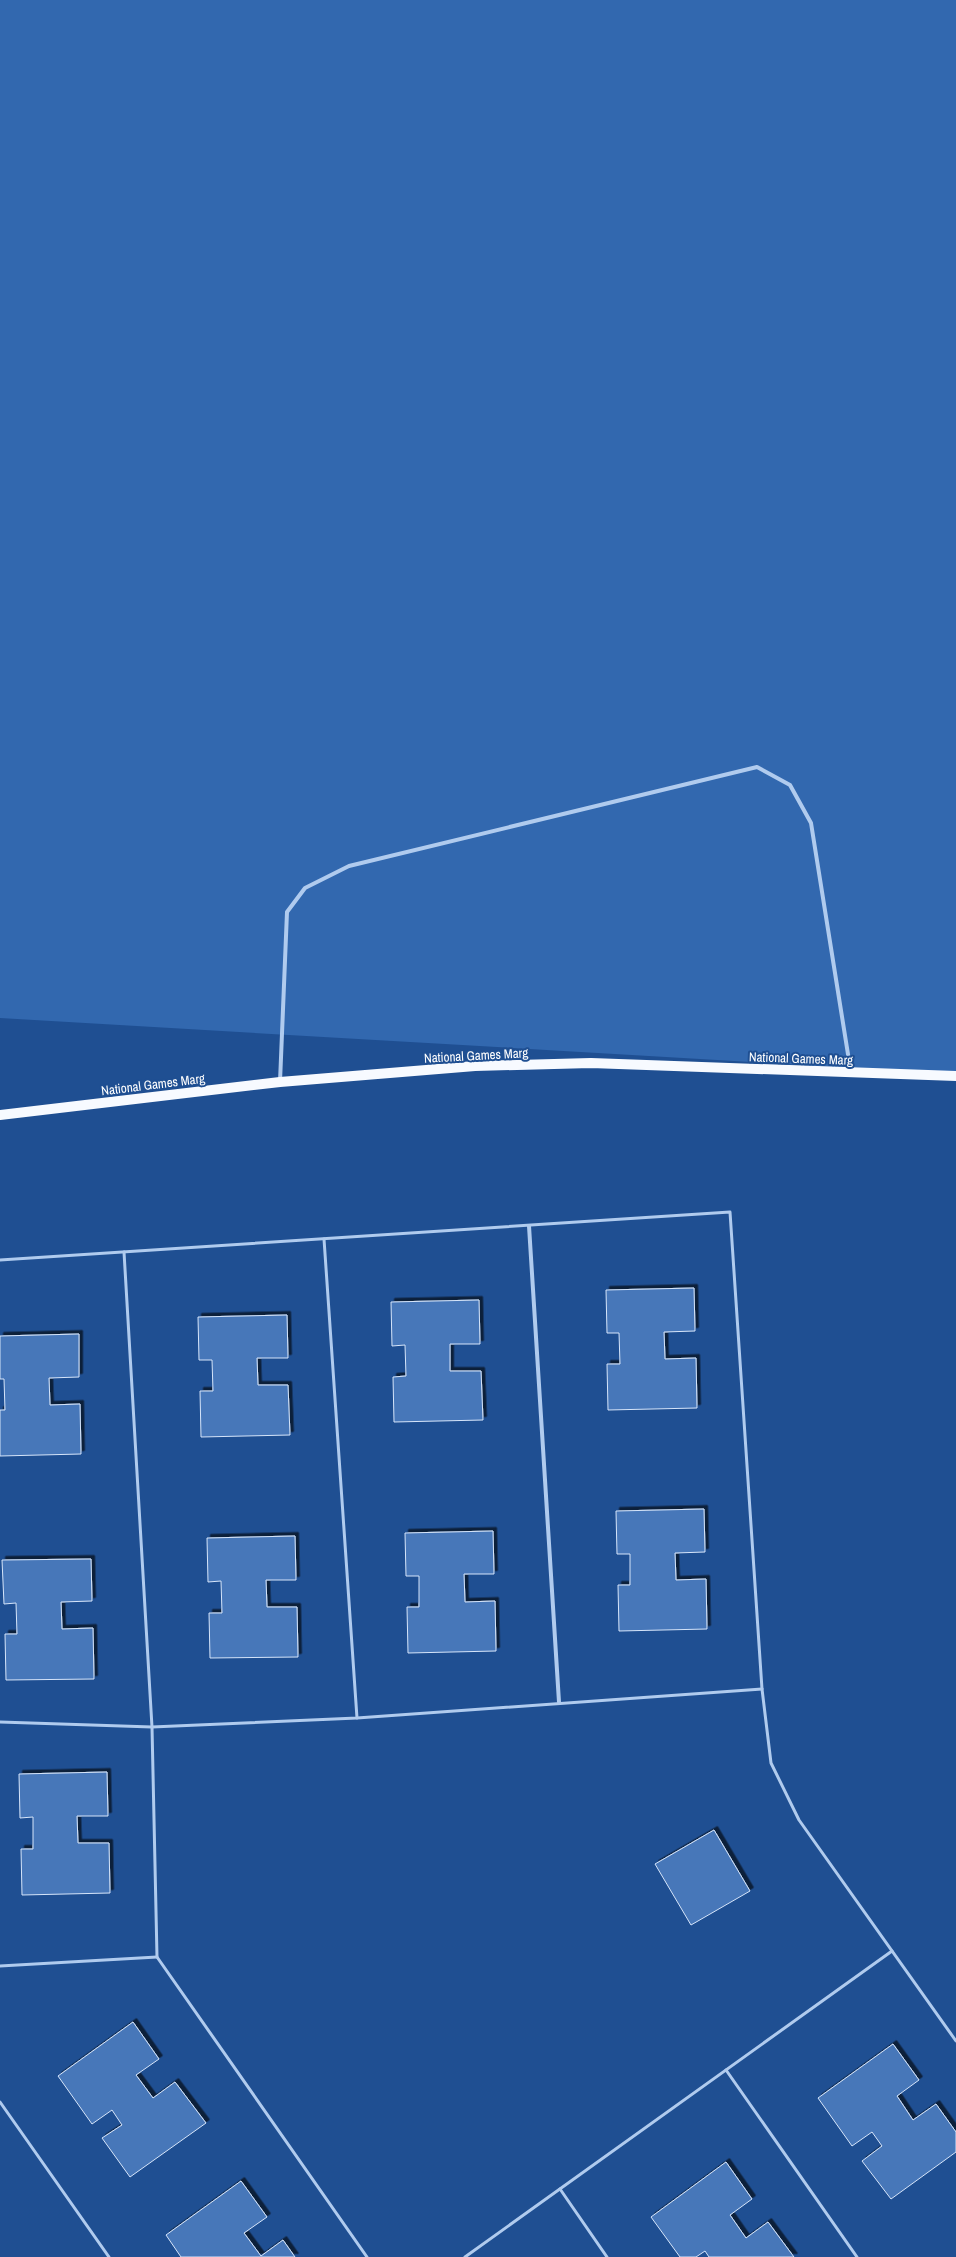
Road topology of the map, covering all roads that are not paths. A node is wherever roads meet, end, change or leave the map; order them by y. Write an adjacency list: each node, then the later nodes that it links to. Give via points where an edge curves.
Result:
1 (851, 1073): 2 (main road, National Games Marg); 3 (main road, National Games Marg, via 591,1062 475,1066); 3 (street, via 811,823 790,785 757,767 349,866 305,888 287,912)
2 (956, 1076)
3 (280, 1082): 4 (main road, National Games Marg)
4 (0, 1115)
5 (529, 1226): 6 (lane); 9 (lane, via 730,1212); 10 (street)
6 (324, 1239): 7 (lane); 11 (lane)
7 (124, 1252): 8 (lane); 13 (lane)
8 (0, 1260)
9 (762, 1689): 10 (lane); 14 (lane, via 771,1763 784,1793 799,1820)
10 (559, 1702): 11 (lane)
11 (357, 1718): 13 (lane)
12 (0, 1722): 13 (lane)
13 (152, 1727): 15 (lane)
14 (892, 1951): 17 (lane); 18 (lane)
15 (157, 1957): 16 (lane); 22 (lane)
16 (0, 1966)
17 (956, 2041)
18 (726, 2070): 20 (lane); 25 (lane)
19 (0, 2102): 21 (lane)
20 (560, 2189): 23 (lane); 24 (lane)
21 (109, 2257)
22 (367, 2257)
23 (465, 2257)
24 (607, 2257)
25 (857, 2257)

